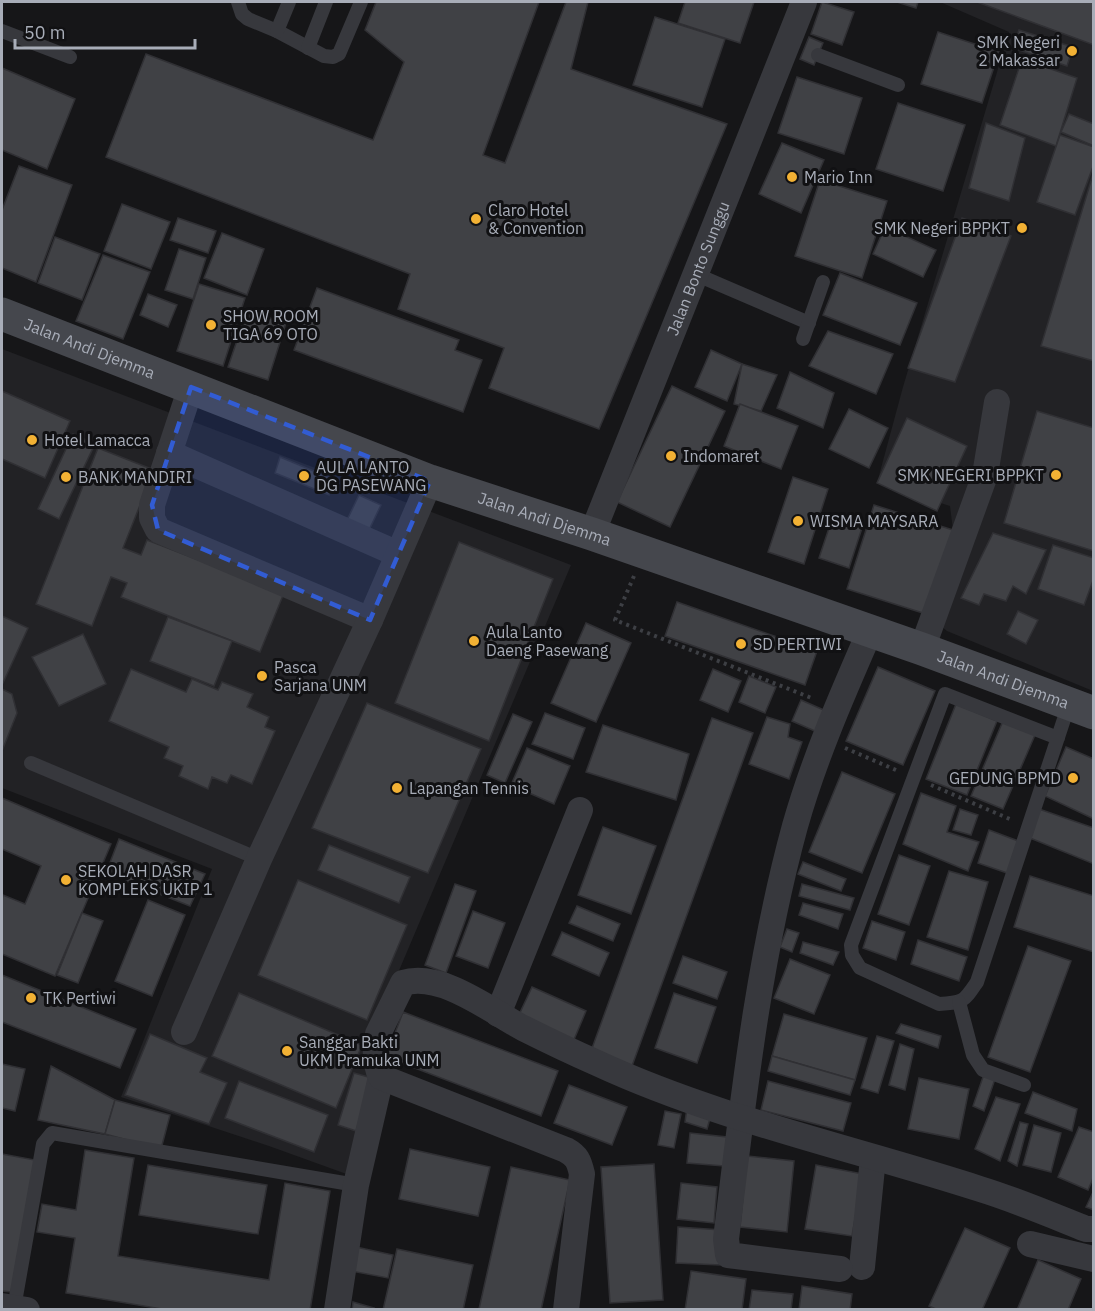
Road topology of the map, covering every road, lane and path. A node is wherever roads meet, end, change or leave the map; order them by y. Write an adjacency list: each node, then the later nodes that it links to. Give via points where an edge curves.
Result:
1 (238, 2): 7 (lane, via 248,19)
2 (289, 2): 7 (lane)
3 (326, 2): 8 (lane)
4 (361, 2): 8 (lane, via 339,54 324,56)
5 (804, 2): 12 (street, Jalan Bonto Sunggu, via 796,46)
6 (2, 31): 10 (lane)
7 (277, 31): 8 (lane)
8 (308, 48)
9 (818, 55): 11 (lane)
10 (70, 57)
11 (898, 85)
12 (695, 274): 15 (lane); 21 (street, Jalan Bonto Sunggu)
13 (823, 282): 15 (lane)
14 (2, 314): 17 (main road, Jalan Andi Djemma)
15 (809, 323): 16 (lane)
16 (803, 339)
17 (191, 387): 19 (street); 20 (main road, Jalan Andi Djemma)
18 (998, 402): 26 (street, via 985,475)
19 (169, 453): 23 (street); 24 (street, via 152,505 152,518 158,530)
20 (430, 481): 21 (main road, Jalan Andi Djemma); 23 (street)
21 (592, 534): 22 (main road, Jalan Andi Djemma)
22 (644, 552): 25 (main road, Jalan Andi Djemma); 27 (path, via 615,620)
23 (399, 554): 24 (street)
24 (370, 620): 32 (street)
25 (870, 631): 26 (main road, Jalan Andi Djemma); 27 (street)
26 (922, 649): 28 (main road, Jalan Andi Djemma)
27 (837, 708): 38 (street, via 796,826 771,929)
28 (1081, 709): 29 (lane)
29 (1058, 738): 33 (lane, via 978,982); 33 (lane, via 945,694 851,945 860,968 939,1004)
30 (31, 763): 32 (lane)
31 (580, 810): 34 (street)
32 (259, 859): 35 (street)
33 (959, 1002): 37 (lane, via 973,1055 983,1070)
34 (498, 1014): 36 (street, via 455,990 422,979 404,983 378,1034 376,1066); 38 (street, via 599,1064 682,1098)
35 (184, 1032)
36 (381, 1077): 40 (street); 46 (street, via 575,1155 582,1174)
37 (1024, 1085)
38 (741, 1116): 39 (street); 39 (street, via 726,1239 728,1255 851,1268)
39 (873, 1158): 41 (street, via 982,1189)
40 (356, 1185): 44 (lane, via 52,1133 43,1144); 45 (street)
41 (1094, 1229)
42 (1030, 1244): 43 (street)
43 (1094, 1259)
44 (14, 1308)
45 (337, 1310)
46 (566, 1310)

